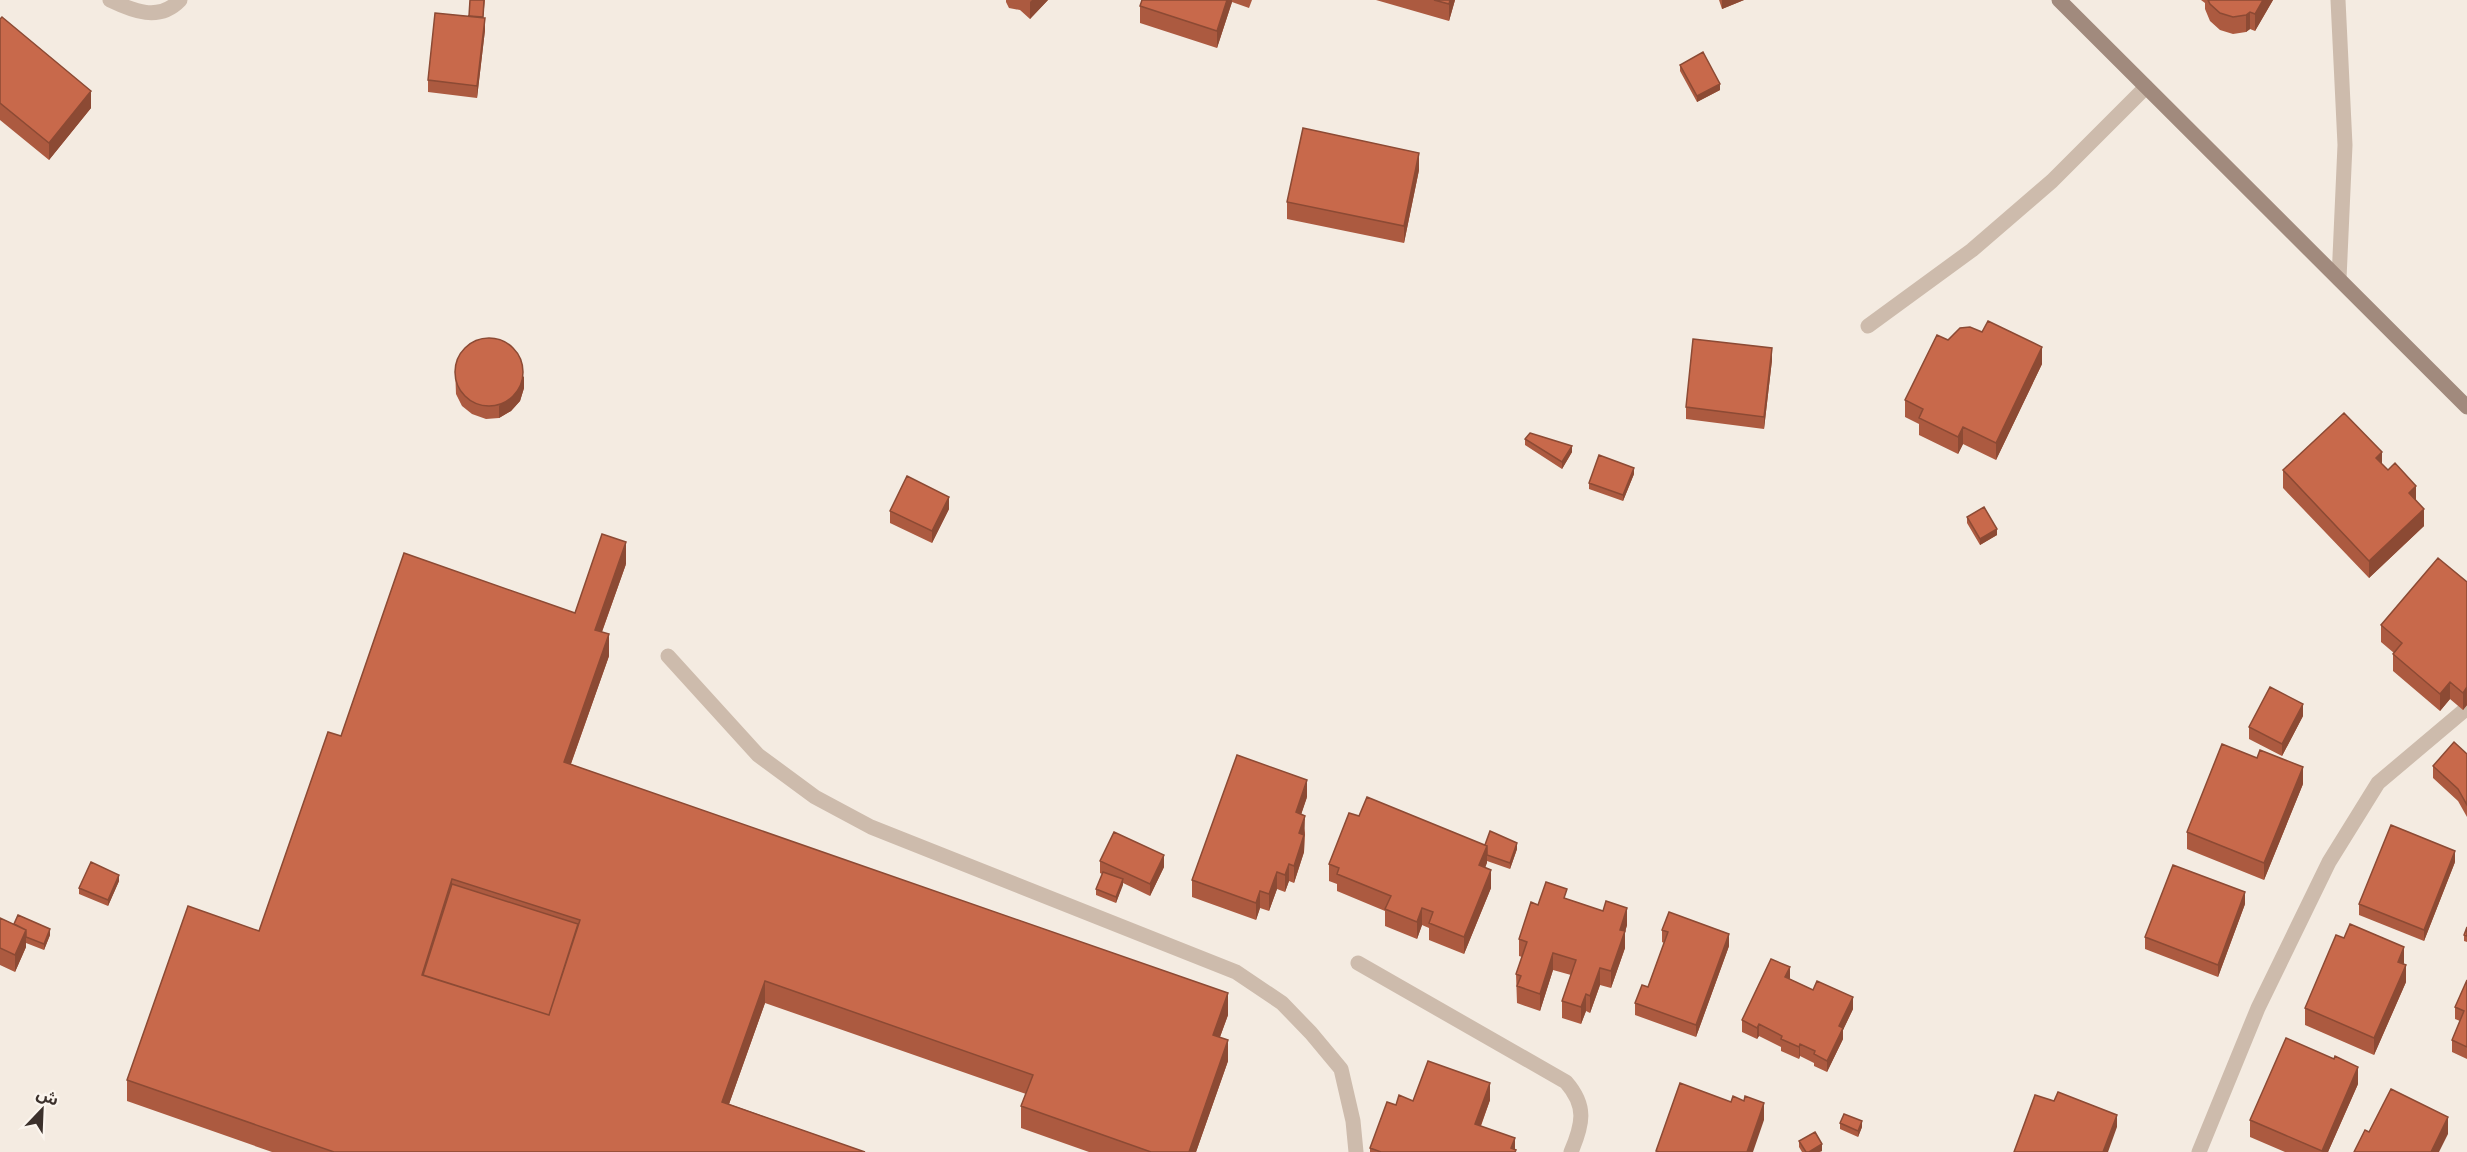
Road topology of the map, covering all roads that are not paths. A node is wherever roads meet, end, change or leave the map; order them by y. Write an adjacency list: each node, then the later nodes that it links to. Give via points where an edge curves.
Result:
1 (110, 0): 2 (street, via 147,14 172,8)
2 (180, 0)
3 (2059, 0): 5 (street)
4 (2338, 0): 6 (street, via 2345,145)
5 (2146, 87): 6 (street); 7 (street, via 2052,181 1972,250)
6 (2339, 279): 8 (street)
7 (1868, 326)
8 (2467, 407)
9 (668, 656): 12 (street, via 758,755 816,797 871,827 1236,972 1282,1003 1341,1070)
10 (2467, 708): 14 (street, via 2378,783 2329,861 2258,1008)
11 (1358, 963): 13 (street, via 1566,1082 1578,1095 1581,1108 1581,1125)
12 (1356, 1152)
13 (1571, 1152)
14 (2199, 1152)

